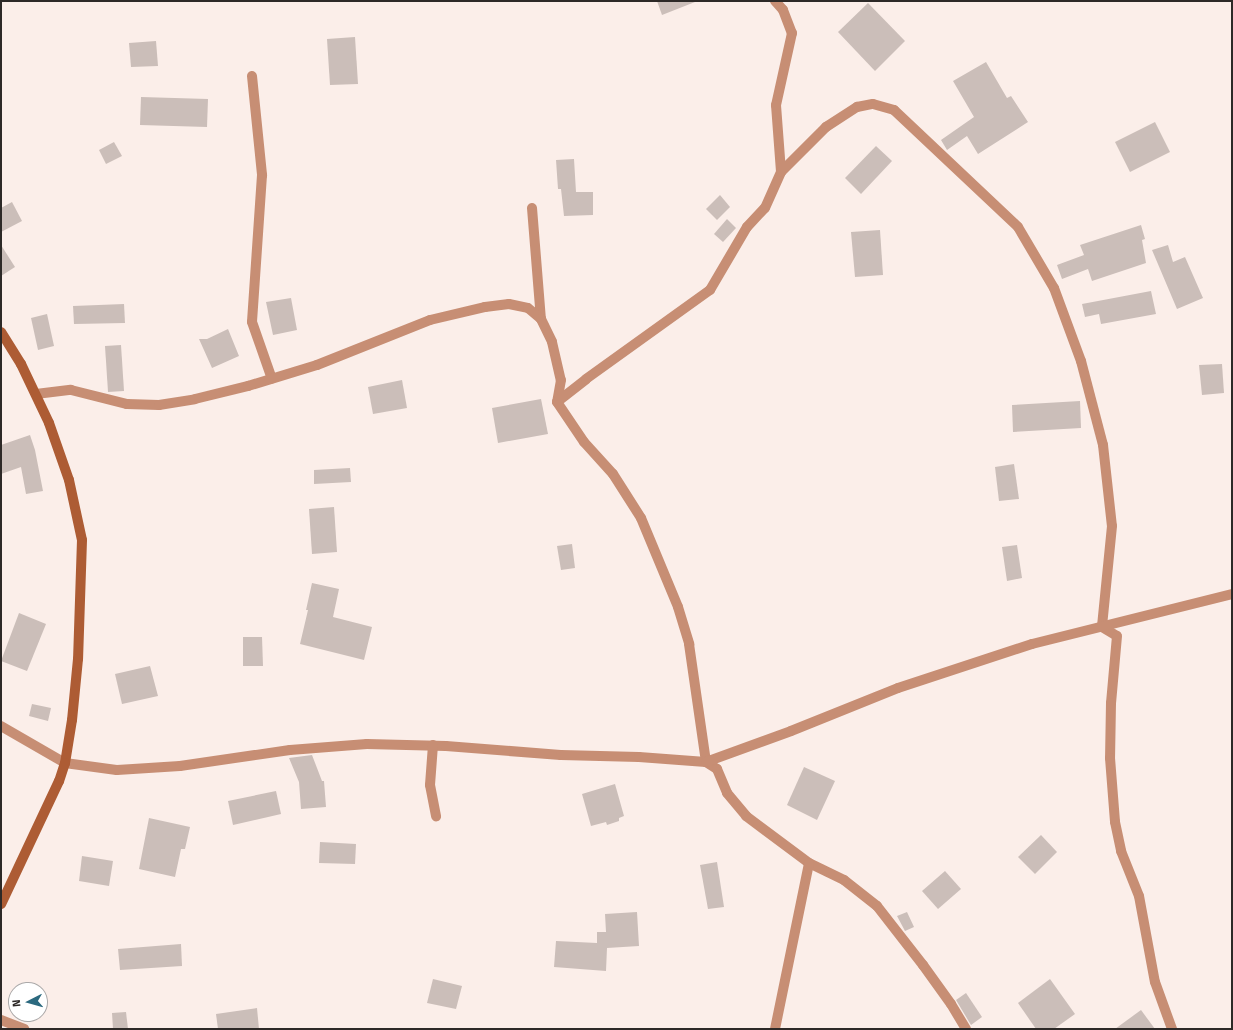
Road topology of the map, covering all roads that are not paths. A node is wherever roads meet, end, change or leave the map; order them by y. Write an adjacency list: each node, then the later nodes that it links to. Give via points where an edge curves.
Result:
1 (775, 1): 3 (street, via 783,10 792,32 776,105)
2 (252, 76): 7 (street, via 262,174 252,322)
3 (781, 172): 9 (street, via 765,208 746,227 710,290); 11 (street, via 826,127 857,107 873,104 894,110 1018,227 1054,288 1081,361 1104,445 1112,526)
4 (532, 208): 5 (street)
5 (541, 319): 7 (street, via 528,308 509,304 485,307 430,320 317,365); 9 (street, via 552,342 560,380)
6 (1, 332): 8 (street)
7 (272, 379): 8 (street, via 195,399 159,405 127,404 71,390)
8 (36, 394): 15 (street, via 69,480 82,540 78,659)
9 (557, 402): 14 (street, via 584,442 613,474 641,518 660,561 689,644)
10 (1232, 594): 11 (street)
11 (1102, 627): 14 (street, via 1032,644 898,688); 23 (street, via 1117,636 1111,703 1110,758 1115,822 1121,851 1140,902 1155,982)
12 (1, 726): 15 (street)
13 (433, 745): 14 (street, via 561,755); 15 (street, via 367,744 305,748 180,766 117,770); 16 (street, via 430,785)
14 (706, 762): 17 (street, via 717,769 727,792 746,816)
15 (65, 763): 18 (street)
16 (436, 816)
17 (809, 863): 21 (street); 22 (street, via 844,880 877,906 923,965)
18 (1, 904)
19 (1, 1020): 20 (street)
20 (24, 1029)
21 (775, 1029)
22 (966, 1029)
23 (1172, 1029)

